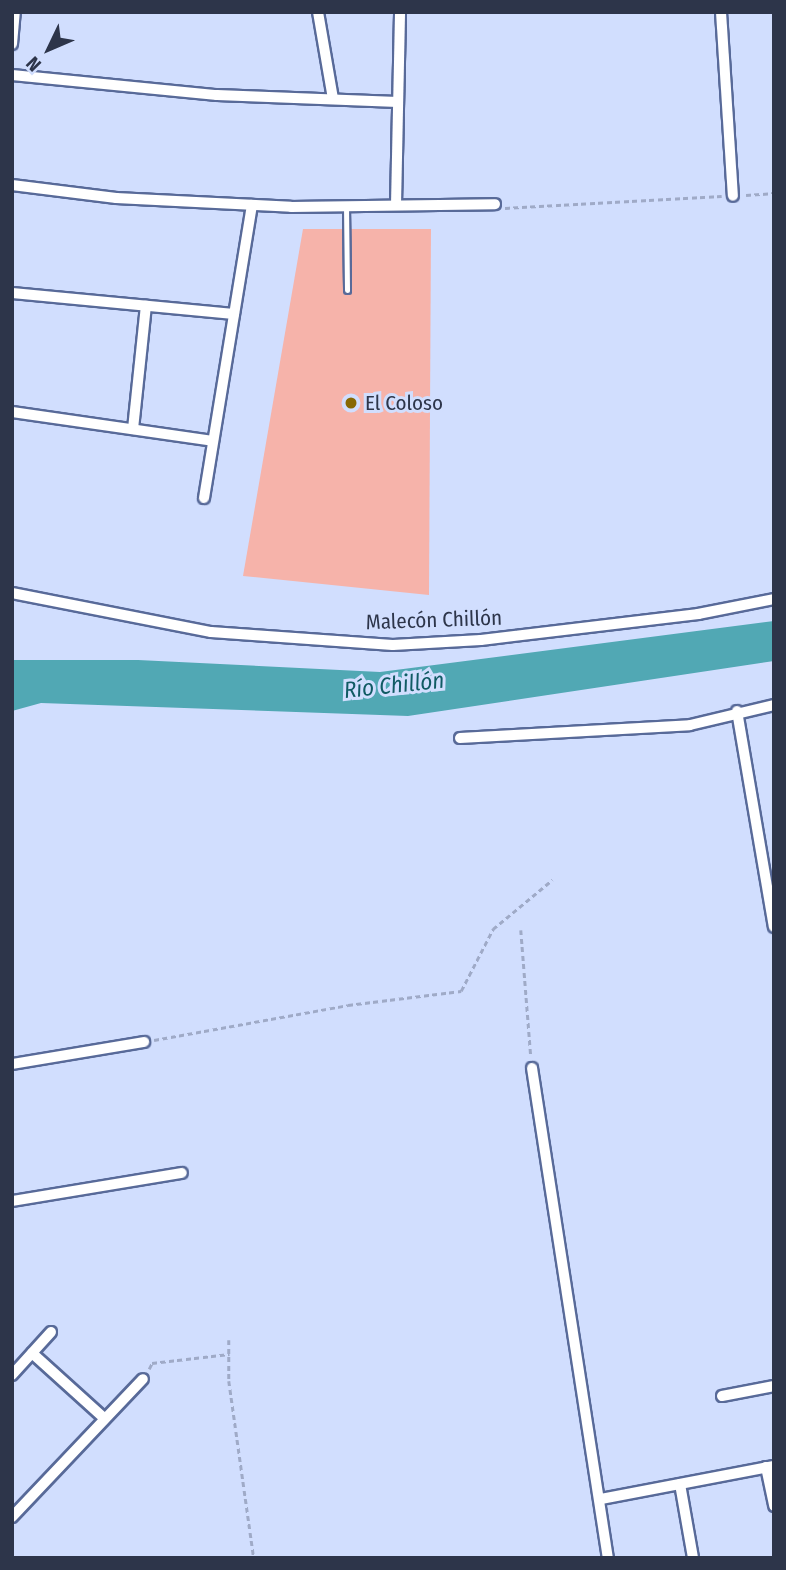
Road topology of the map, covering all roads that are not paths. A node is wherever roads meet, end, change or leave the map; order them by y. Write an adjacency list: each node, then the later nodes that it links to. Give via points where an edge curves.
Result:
1 (15, 12): 5 (street)
2 (318, 12): 7 (street)
3 (400, 12): 8 (street)
4 (721, 12): 10 (street)
5 (12, 44)
6 (12, 75): 7 (street, via 217,95)
7 (333, 99): 8 (street)
8 (398, 102): 13 (street)
9 (12, 185): 12 (street, via 116,198)
10 (733, 196)
11 (495, 204): 13 (street)
12 (252, 205): 14 (street); 18 (street)
13 (396, 205): 14 (street)
14 (346, 206): 15 (lane)
15 (347, 290)
16 (12, 293): 17 (street)
17 (145, 306): 18 (street); 20 (street)
18 (234, 314): 21 (street)
19 (12, 412): 20 (street)
20 (133, 429): 21 (street)
21 (214, 441): 22 (street)
22 (204, 498)
23 (12, 593): 24 (street, Malecón Chillón, via 211,632 393,645 536,634 698,614)
24 (774, 599)
25 (774, 705): 26 (street)
26 (737, 711): 27 (street, via 690,725); 28 (street)
27 (460, 738)
28 (774, 928)
29 (144, 1042): 30 (street)
30 (12, 1063)
31 (532, 1068): 43 (street)
32 (182, 1173): 33 (street)
33 (12, 1201)
34 (51, 1332): 35 (street)
35 (32, 1353): 36 (street); 40 (street)
36 (12, 1375)
37 (143, 1379): 40 (street)
38 (774, 1386): 39 (street)
39 (722, 1396)
40 (104, 1418): 45 (street)
41 (770, 1467): 42 (street); 44 (street)
42 (680, 1484): 43 (street); 47 (street)
43 (601, 1499): 46 (street)
44 (774, 1506)
45 (12, 1517)
46 (608, 1558)
47 (693, 1558)

